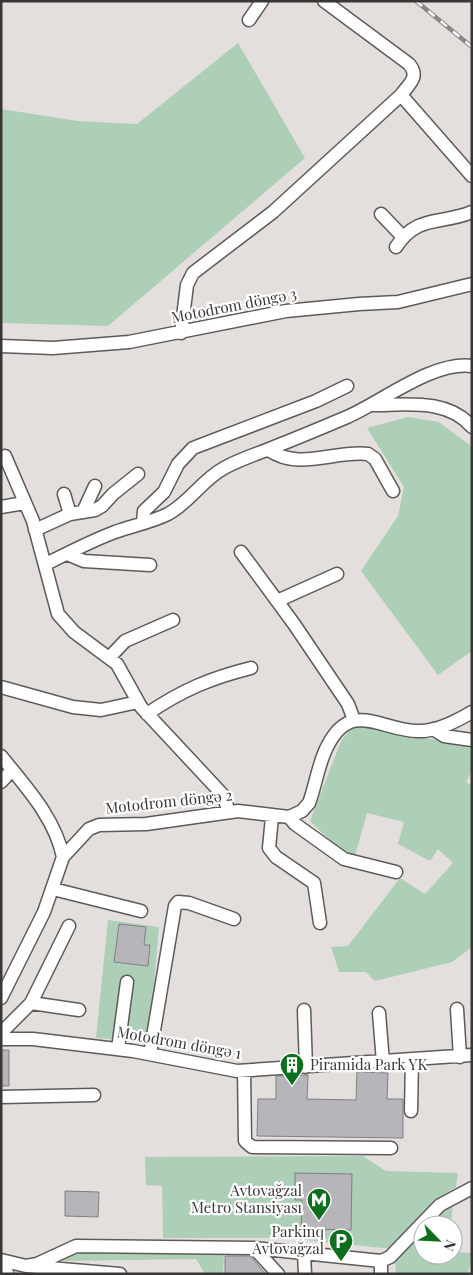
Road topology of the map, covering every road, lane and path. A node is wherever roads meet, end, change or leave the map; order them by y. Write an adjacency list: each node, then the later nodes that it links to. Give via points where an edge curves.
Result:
1 (262, 1): 3 (street)
2 (324, 1): 4 (street, via 414,70 414,77)
3 (249, 20)
4 (401, 95): 5 (street); 9 (street, via 273,212 193,273 186,285)
5 (472, 176)
6 (472, 212): 7 (street, via 422,224 400,242)
7 (381, 214)
8 (472, 284): 9 (street, Motodrom döngə 3, via 398,302 286,311)
9 (181, 332): 10 (street, Motodrom döngə 3, via 97,346)
10 (1, 346)
11 (472, 366): 13 (street, via 433,373 390,392)
12 (347, 386): 25 (street, via 194,448 178,464 164,492 144,511)
13 (373, 405): 14 (street, via 442,408 461,416); 15 (street)
14 (472, 427)
15 (269, 450): 19 (street, via 284,457 307,460 368,454 375,459); 25 (street, via 222,468 181,506 157,519)
16 (5, 456): 21 (street)
17 (138, 474): 23 (street, via 102,506)
18 (95, 486): 23 (street)
19 (394, 492)
20 (64, 494): 24 (street)
21 (24, 503): 22 (street); 26 (street)
22 (1, 507)
23 (83, 512): 24 (street)
24 (70, 514): 26 (street)
25 (143, 522): 28 (street)
26 (36, 530): 29 (street)
27 (241, 552): 32 (street)
28 (67, 554): 29 (street); 30 (street, via 84,561)
29 (46, 564): 34 (street, via 58,614 74,632)
30 (150, 565)
31 (337, 574): 32 (street)
32 (277, 601): 40 (street, via 348,704)
33 (173, 620): 34 (street, via 125,641)
34 (108, 658): 37 (street, via 124,673)
35 (252, 668): 39 (street, via 201,682 174,695)
36 (1, 686): 37 (street, via 73,707 101,710)
37 (138, 702): 39 (street)
38 (472, 712): 41 (street)
39 (147, 714): 46 (street, via 222,795)
40 (354, 720): 41 (street, via 369,719 420,732); 48 (street, via 342,727 327,746 309,803)
41 (433, 729): 42 (street, via 444,736)
42 (472, 740)
43 (1, 756): 44 (street)
44 (12, 770): 45 (street); 49 (street, via 34,797)
45 (1, 782)
46 (230, 812): 47 (street, Motodrom döngə 2); 49 (street, Motodrom döngə 2, via 167,822 94,826 83,833)
47 (272, 817): 48 (street, Motodrom döngə 2); 54 (street, via 269,848 276,857 314,883)
48 (289, 817): 50 (street, via 344,859)
49 (64, 857): 51 (street, Motodrom döngə 2)
50 (396, 872)
51 (53, 889): 52 (street); 57 (street, Motodrom döngə 2, via 32,939)
52 (141, 911)
53 (234, 919): 66 (street, via 189,903 178,902 175,906)
54 (320, 923)
55 (69, 926): 58 (street)
56 (127, 982): 65 (street)
57 (1, 998)
58 (31, 1003): 60 (street); 63 (street)
59 (458, 1009): 67 (street)
60 (78, 1010)
61 (304, 1010): 70 (street)
62 (379, 1013): 69 (street)
63 (1, 1033)
64 (1, 1039): 65 (street, Motodrom döngə 1, via 33,1039)
65 (118, 1049): 66 (street, Motodrom döngə 1)
66 (150, 1054): 71 (street, Motodrom döngə 1)
67 (466, 1056): 68 (street, Motodrom döngə 1)
68 (412, 1060): 69 (street, Motodrom döngə 1); 74 (street)
69 (383, 1062): 70 (street, Motodrom döngə 1)
70 (306, 1067): 71 (street, Motodrom döngə 1)
71 (244, 1071): 75 (street, via 245,1141 252,1147)
72 (94, 1095): 73 (street)
73 (1, 1097)
74 (411, 1111)
75 (391, 1148)
76 (472, 1188): 81 (street, via 440,1205)
77 (254, 1248): 78 (street); 80 (street, via 76,1246 43,1262); 85 (street)
78 (304, 1253): 81 (street); 86 (street)
79 (1, 1260): 80 (street)
80 (26, 1266): 83 (street)
81 (381, 1267)
82 (1, 1271): 84 (highway)
83 (113, 1273)
84 (4, 1274)
85 (278, 1274)
86 (305, 1274)

